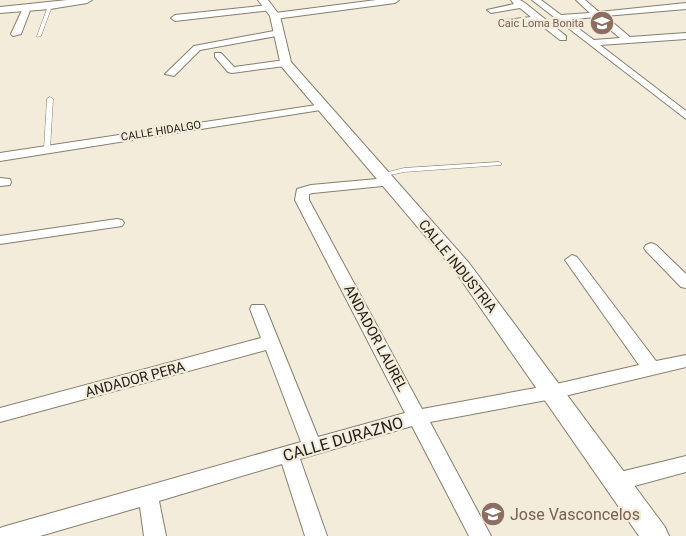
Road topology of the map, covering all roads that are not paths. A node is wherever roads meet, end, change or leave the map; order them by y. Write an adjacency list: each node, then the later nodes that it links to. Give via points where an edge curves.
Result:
1 (85, 0): 6 (street)
2 (395, 0): 11 (street)
3 (536, 0): 14 (street)
4 (580, 0): 12 (street)
5 (518, 3): 10 (street); 15 (street)
6 (50, 6): 8 (street); 18 (lane)
7 (686, 6): 12 (street)
8 (28, 8): 9 (street); 17 (street)
9 (0, 10)
10 (490, 10)
11 (272, 14): 13 (street); 24 (street, CALLE INDUSTRIA); 25 (street, via 197,48)
12 (595, 14): 14 (street); 21 (street)
13 (175, 18)
14 (560, 18): 22 (street)
15 (537, 19): 16 (street); 20 (street)
16 (508, 22)
17 (16, 34)
18 (39, 36)
19 (686, 36): 21 (street)
20 (563, 38)
21 (628, 40): 22 (street)
22 (592, 43): 28 (street)
23 (218, 55): 24 (street, via 232,70)
24 (285, 64): 29 (street, CALLE INDUSTRIA)
25 (170, 74)
26 (50, 99): 31 (lane)
27 (686, 103): 28 (street)
28 (668, 104): 30 (street)
29 (322, 107): 31 (street, CALLE HIDALGO); 34 (street, CALLE INDUSTRIA)
30 (686, 116)
31 (47, 149): 32 (street, CALLE HIDALGO)
32 (0, 156)
33 (499, 164): 34 (lane, via 404,170)
34 (385, 179): 44 (street, CALLE INDUSTRIA, via 462,267); 46 (street, ANDADOR LAUREL, via 302,192 302,200)
35 (117, 222): 36 (street)
36 (0, 240)
37 (651, 248): 39 (street)
38 (572, 260): 43 (street)
39 (686, 283)
40 (258, 309): 41 (street)
41 (271, 342): 45 (street, ANDADOR PERA); 47 (street)
42 (686, 361): 43 (street, CALLE DURAZNO)
43 (651, 368): 44 (street, CALLE DURAZNO)
44 (552, 392): 46 (street, CALLE DURAZNO); 50 (street, CALLE INDUSTRIA)
45 (0, 415)
46 (418, 417): 47 (street, CALLE DURAZNO); 55 (street, ANDADOR LAUREL)
47 (312, 448): 48 (street, CALLE DURAZNO)
48 (289, 454): 51 (street, CALLE DURAZNO); 54 (street)
49 (686, 464): 50 (street)
50 (616, 482): 56 (street, CALLE INDUSTRIA)
51 (148, 495): 52 (street, CALLE DURAZNO); 53 (street)
52 (6, 536)
53 (155, 536)
54 (316, 536)
55 (480, 536)
56 (655, 536)

